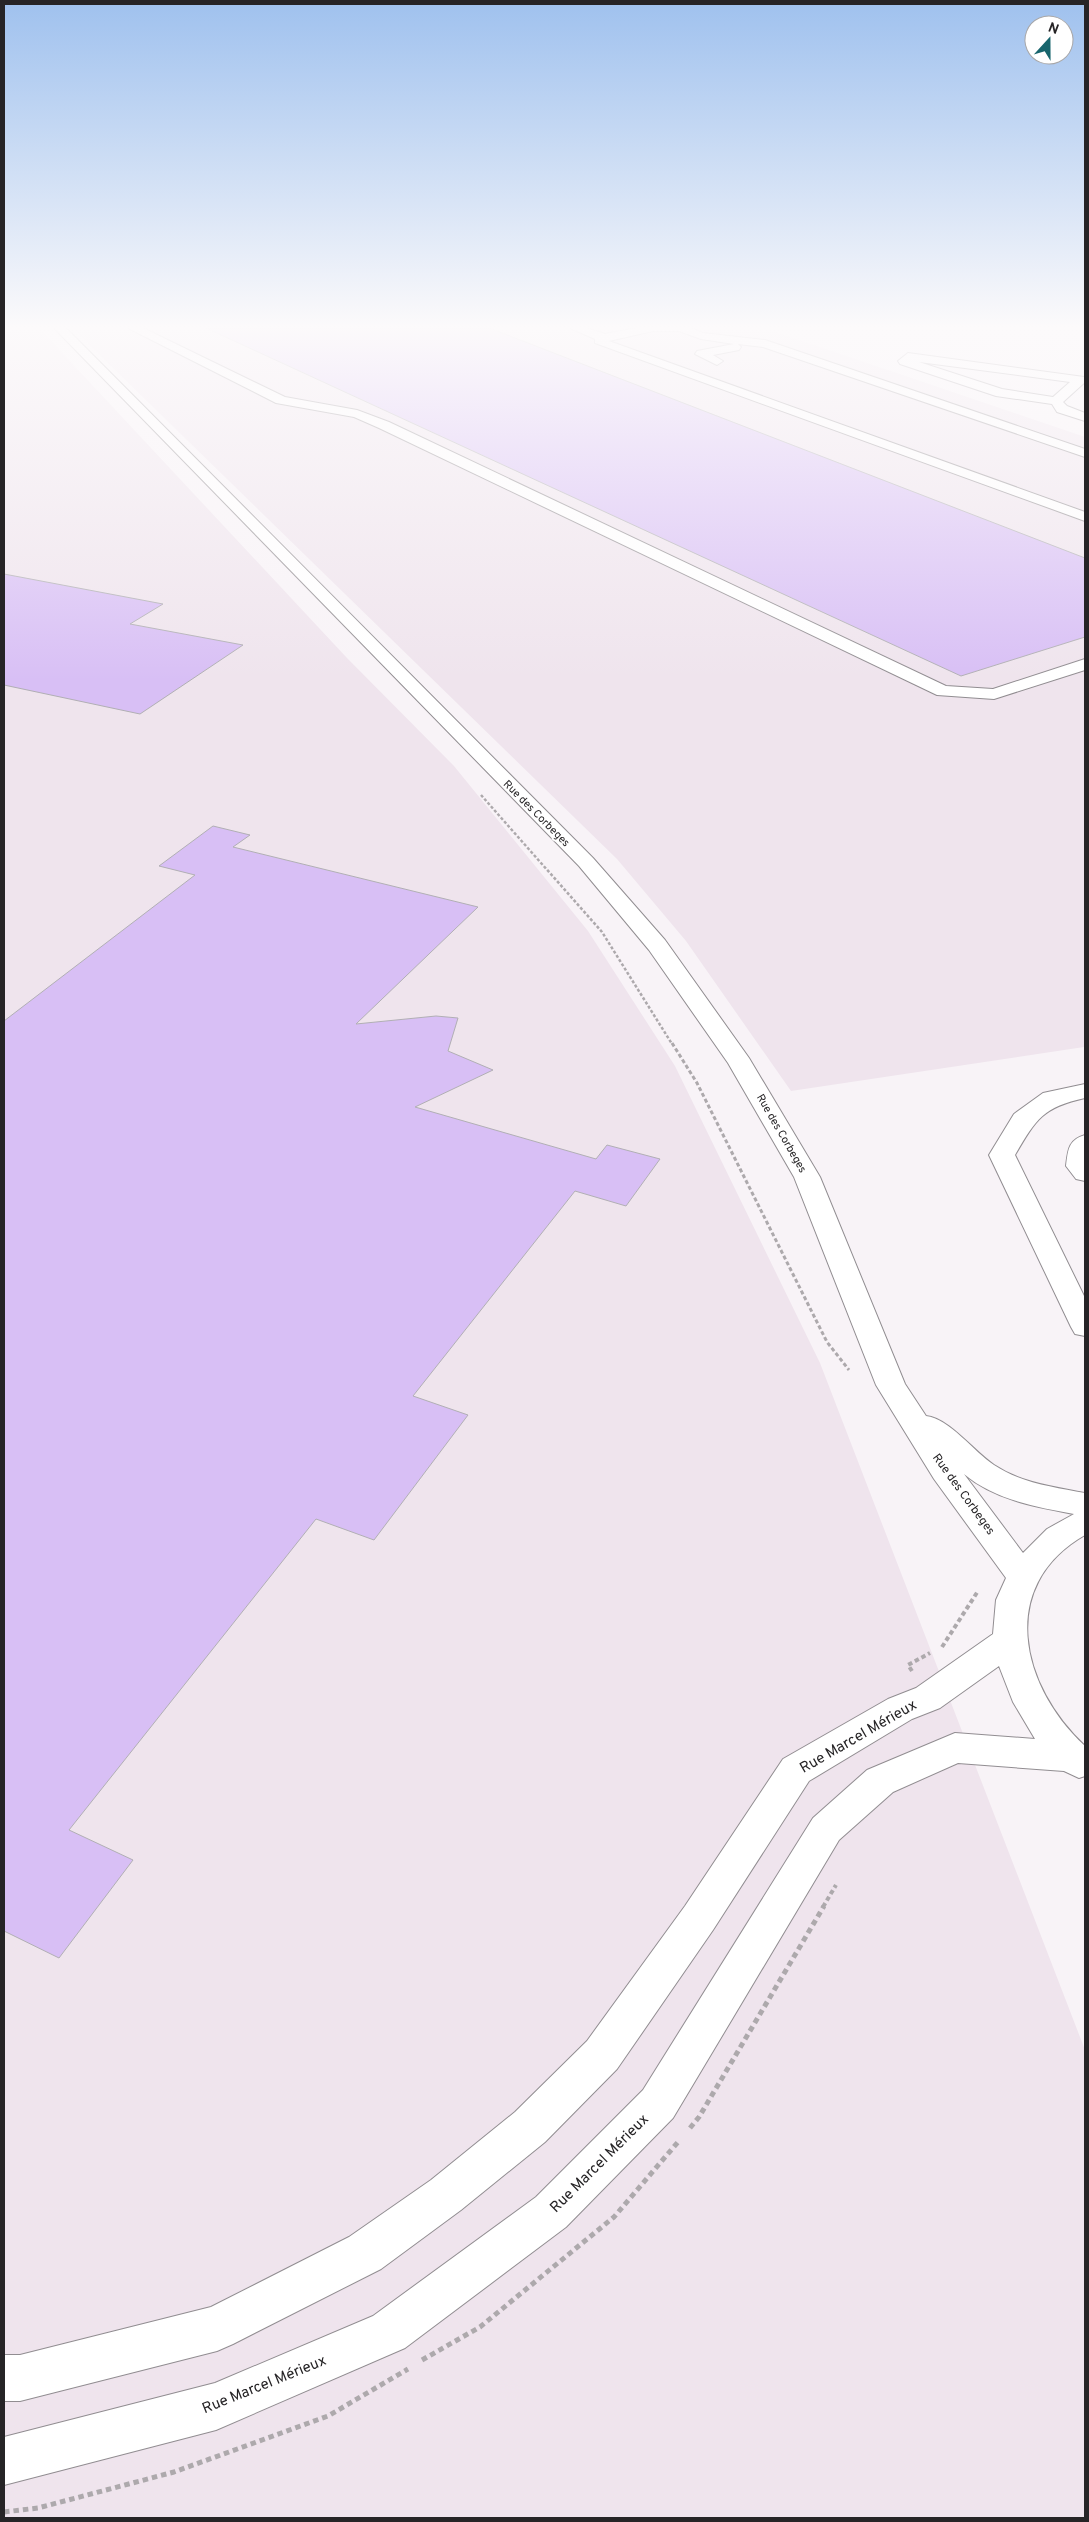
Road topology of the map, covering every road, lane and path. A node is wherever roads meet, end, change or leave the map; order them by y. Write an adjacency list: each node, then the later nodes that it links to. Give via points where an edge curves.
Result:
1 (176, 446): 14 (street, Rue des Corbeges, via 586,862 657,945 740,1063 807,1177)
2 (426, 446): 7 (street, via 943,691 994,694)
3 (889, 446): 6 (street)
4 (1063, 446): 5 (street)
5 (1085, 453)
6 (1085, 517)
7 (1085, 664)
8 (480, 794): 13 (path, via 602,932 696,1083 826,1342)
9 (1085, 1091): 12 (street, via 1052,1098 1023,1119 1002,1155)
10 (1085, 1144): 11 (street, via 1082,1145 1079,1166)
11 (1085, 1174)
12 (1085, 1327)
13 (849, 1371)
14 (891, 1385): 15 (street, Rue des Corbeges, via 932,1432 983,1473 1030,1495); 17 (street, Rue des Corbeges, via 945,1471)
15 (1085, 1504)
16 (1085, 1522): 17 (street, via 1047,1547)
17 (1023, 1577): 19 (street, via 1012,1607)
18 (982, 1585): 20 (path)
19 (1010, 1640): 22 (street, Rue Marcel Mérieux); 23 (street, via 1019,1681 1042,1722)
20 (941, 1647)
21 (933, 1652): 22 (path, via 908,1665)
22 (928, 1698): 24 (street, Rue Marcel Mérieux, via 900,1709 796,1770 699,1918 602,2055 530,2127 446,2195 365,2253 217,2328 20,2378)
23 (1078, 1762): 25 (street, Rue Marcel Mérieux, via 954,1748 880,1781 826,1829 658,2104 551,2212 389,2332 216,2406)
24 (4, 2378)
25 (4, 2461)

